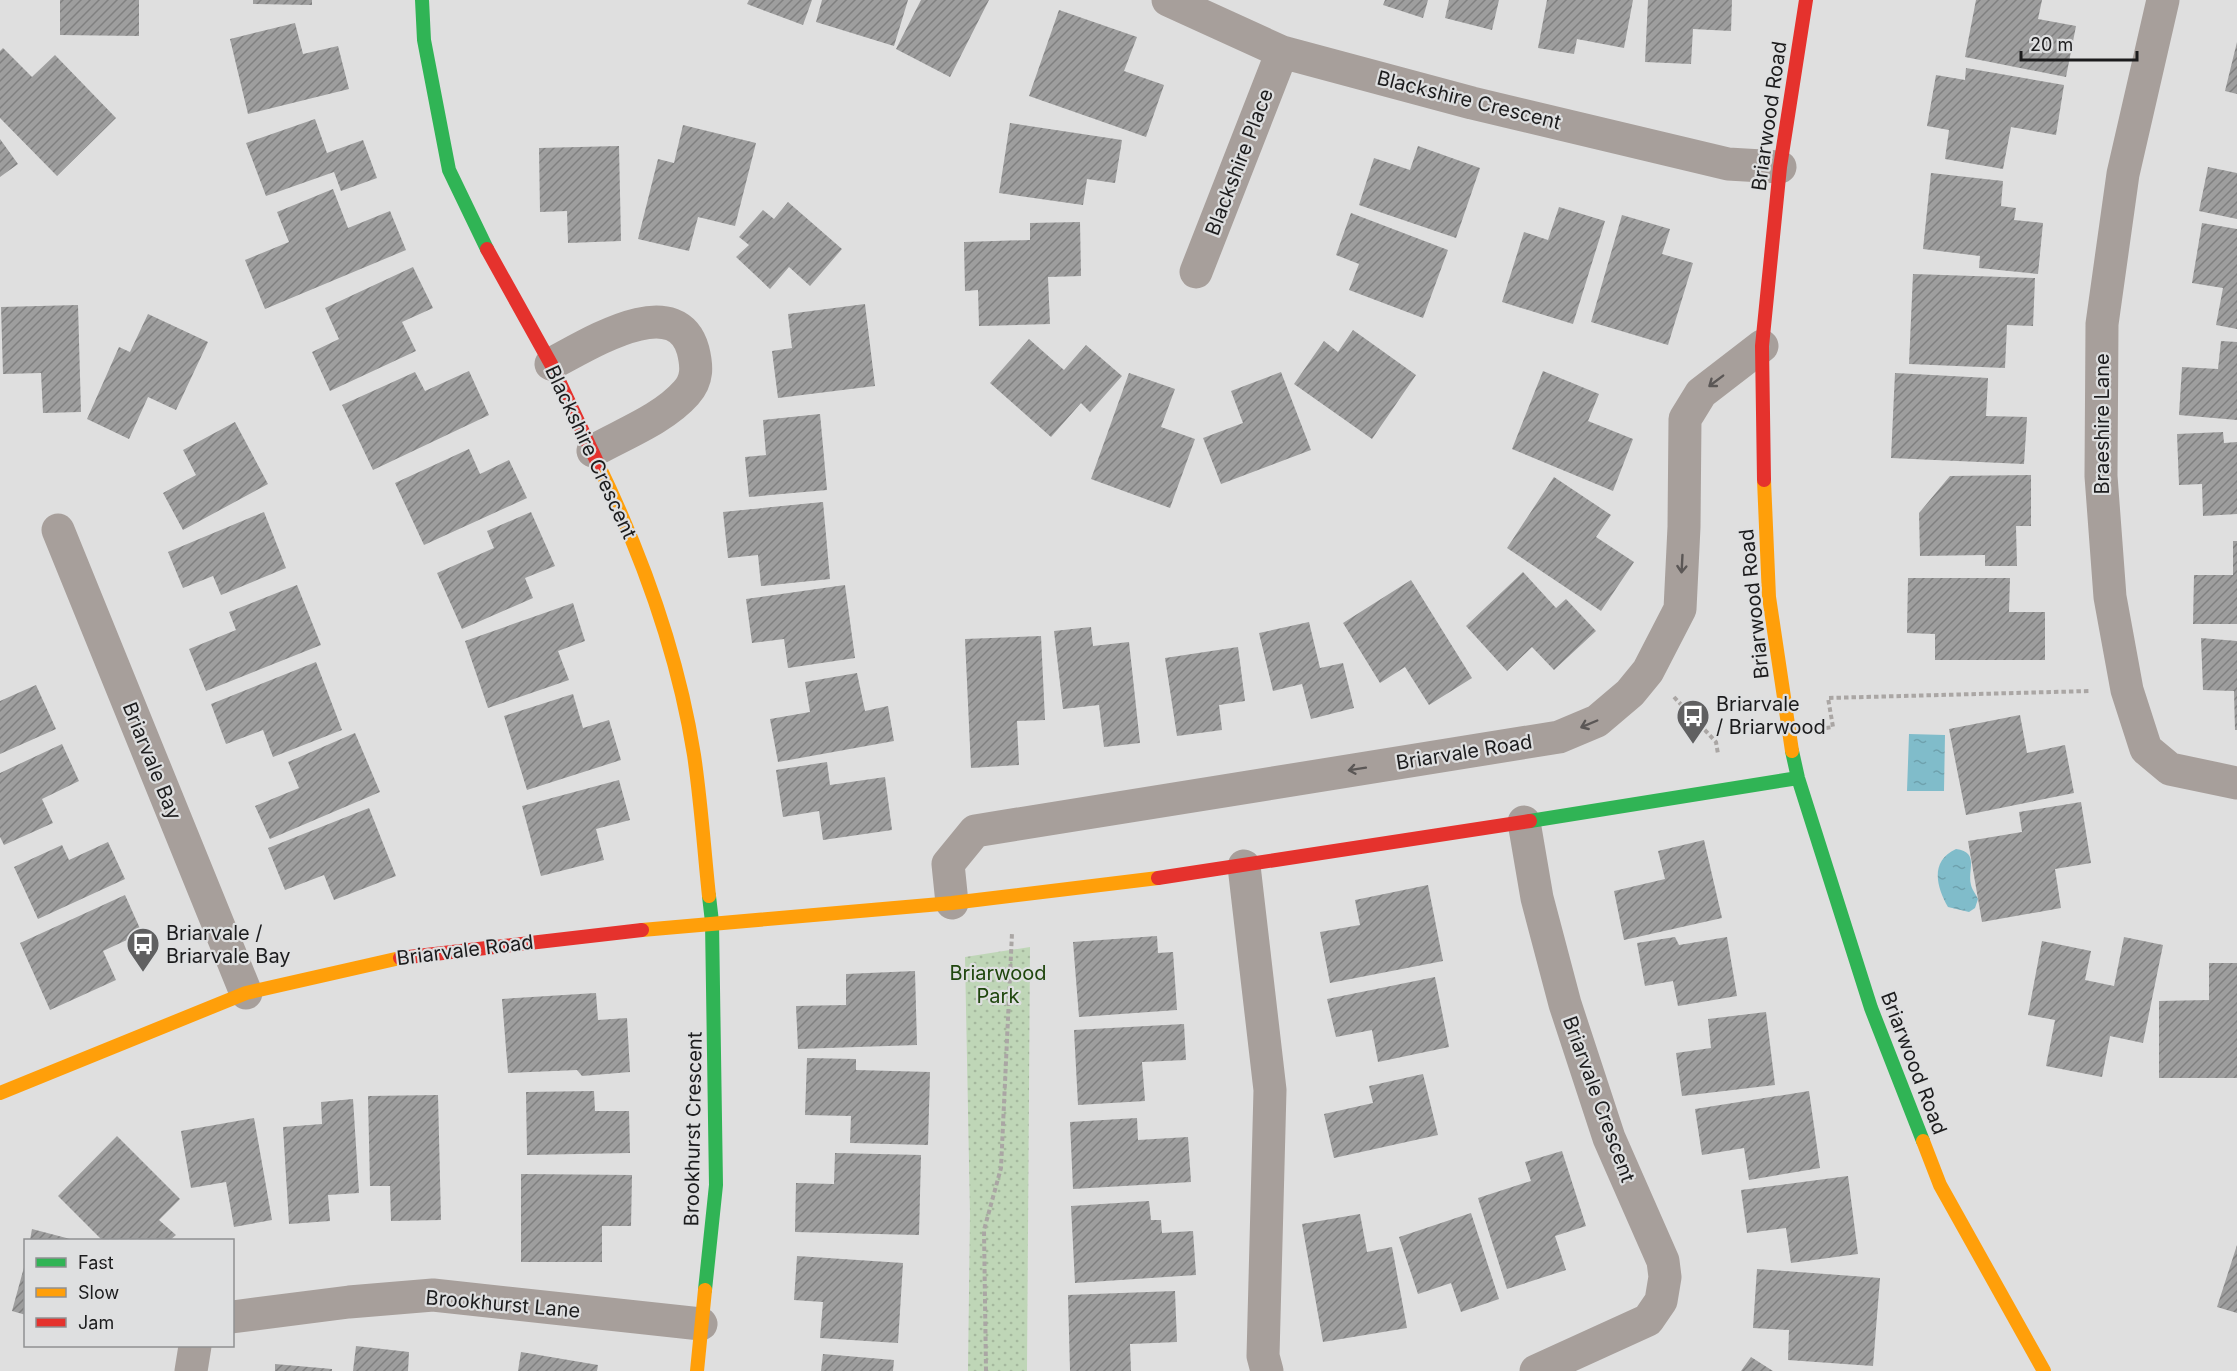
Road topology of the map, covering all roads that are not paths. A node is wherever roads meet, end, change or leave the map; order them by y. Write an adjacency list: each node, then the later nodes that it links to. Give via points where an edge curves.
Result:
1 (422, 0): 9 (street, Blackshire Crescent, via 424,40 449,170 502,279)
2 (1168, 0): 5 (street, Blackshire Crescent)
3 (1806, 0): 6 (street, Briarwood Road)
4 (2163, 0): 13 (street, Braeshire Lane, via 2123,174 2102,324 2101,476 2110,597 2127,690 2146,748 2170,769)
5 (1282, 52): 6 (street, Blackshire Crescent, via 1472,103 1728,164); 7 (street, Blackshire Place)
6 (1780, 167): 8 (street, Briarwood Road)
7 (1196, 272)
8 (1762, 346): 12 (street, Briarwood Road, via 1769,597); 16 (street, Briarvale Road, one-way to 16, via 1701,393 1685,419 1680,609 1648,671 1630,693 1597,721 1559,737 975,831 948,864)
9 (551, 364): 10 (street, Blackshire Crescent); 10 (street, via 635,324 663,323 677,329 692,347 697,367 687,393 663,412)
10 (593, 451): 17 (street, Blackshire Crescent, via 632,535 671,654 694,754)
11 (58, 530): 18 (street, Briarvale Bay)
12 (1798, 777): 14 (street, Briarvale Road); 27 (street, Briarwood Road, via 1871,1008 1940,1185)
13 (2237, 783)
14 (1524, 822): 15 (street, Briarvale Road); 26 (street, Briarvale Crescent, via 1538,898 1565,1004 1609,1138 1663,1261 1665,1277 1661,1301 1648,1320)
15 (1244, 866): 16 (street, Briarvale Road); 25 (street, via 1270,1090 1263,1356)
16 (952, 903): 17 (street, Briarvale Road)
17 (712, 922): 18 (street, Briarvale Road, via 411,955); 21 (street, Brookhurst Crescent, via 716,1185)
18 (246, 993): 19 (street, Briarvale Road)
19 (0, 1094)
20 (234, 1317): 21 (street, Brookhurst Lane, via 433,1295)
21 (701, 1324): 24 (street, Brookhurst Crescent)
22 (195, 1347): 23 (street)
23 (190, 1371)
24 (697, 1371)
25 (1267, 1371)
26 (1536, 1371)
27 (2044, 1371)

